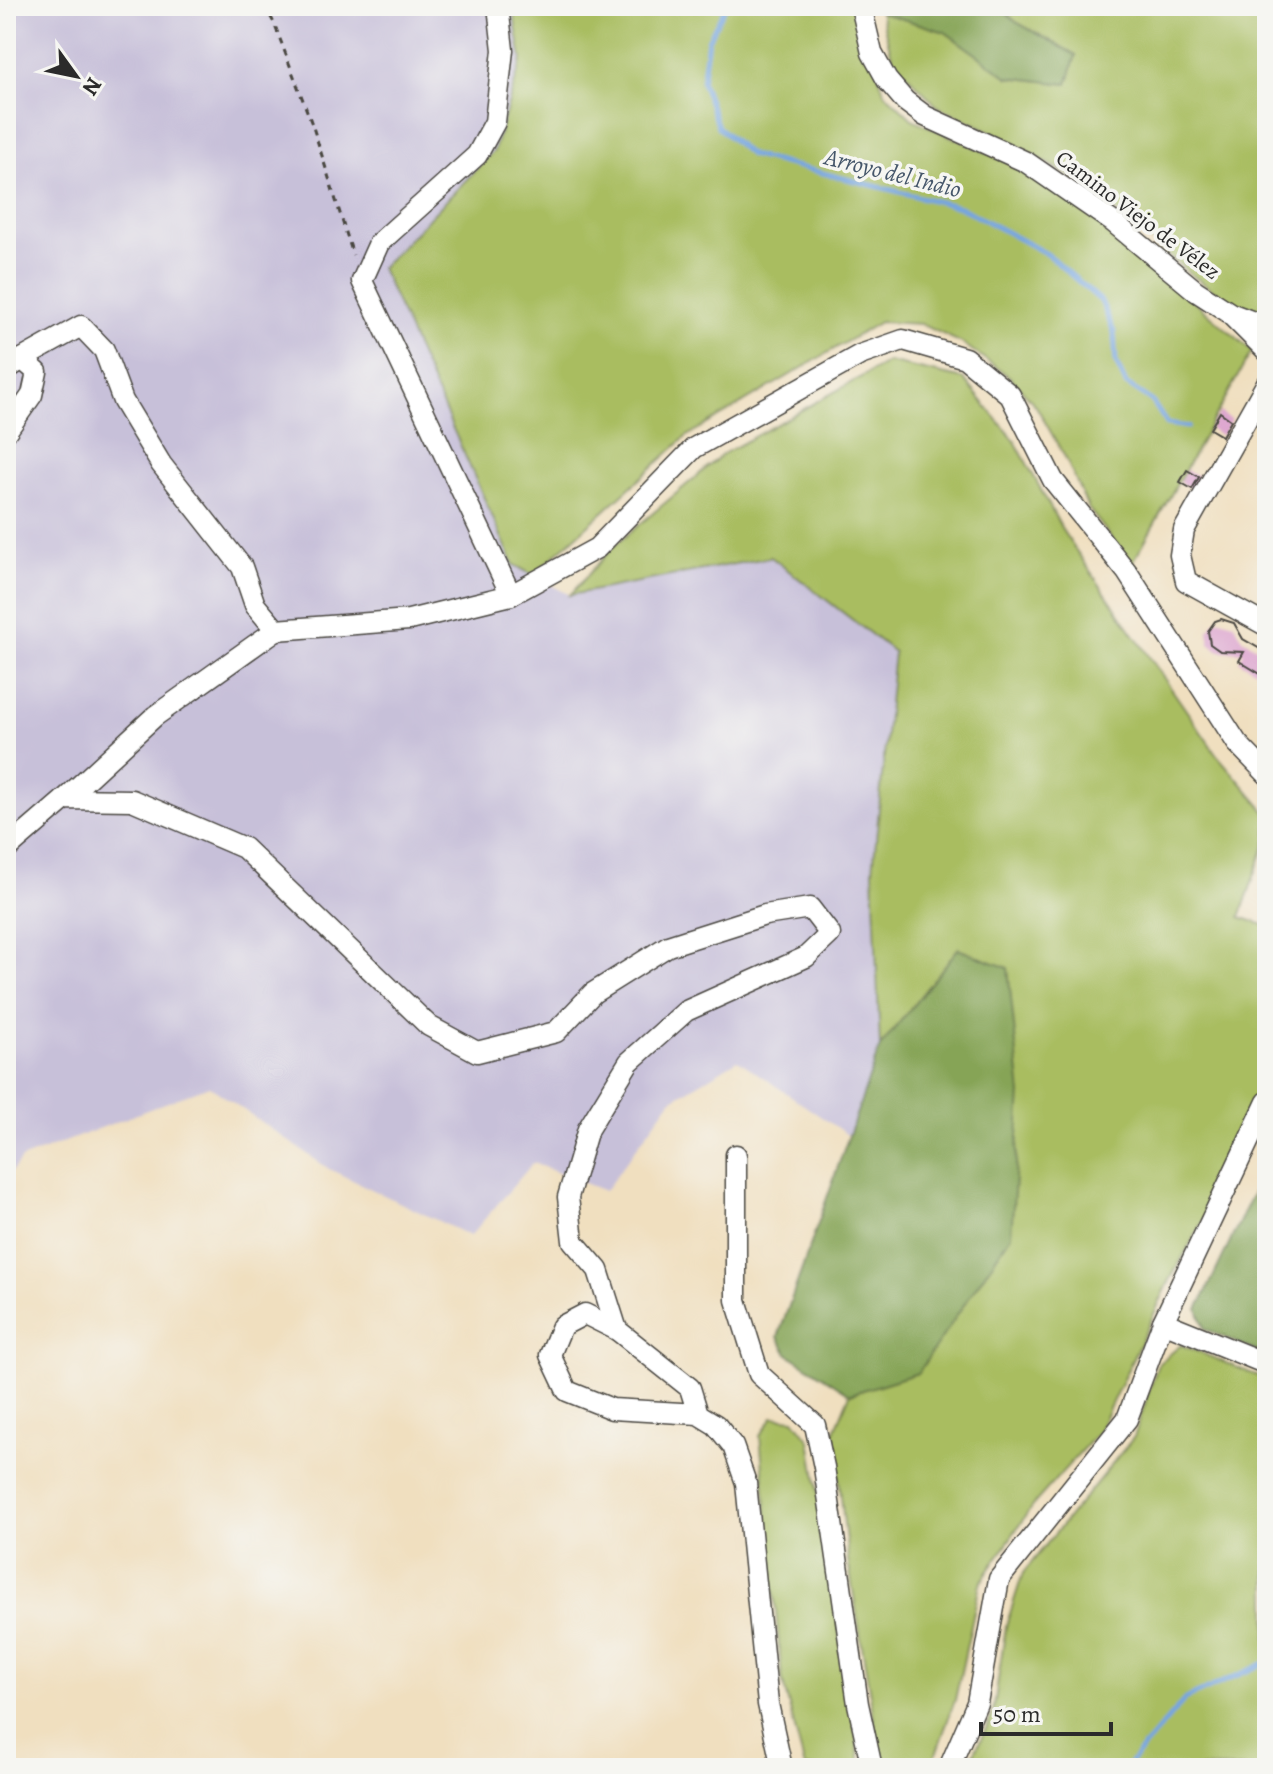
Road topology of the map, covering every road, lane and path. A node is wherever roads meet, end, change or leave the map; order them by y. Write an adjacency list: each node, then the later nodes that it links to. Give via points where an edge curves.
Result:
1 (265, 6): 4 (path, via 313,127)
2 (498, 6): 4 (street, via 503,50 495,122 477,155 379,243)
3 (861, 6): 5 (street, Camino Viejo de Vélez, via 872,53 905,101 925,116 1026,162)
4 (362, 281): 11 (street)
5 (1230, 313): 6 (street, Camino Viejo de Vélez); 7 (street)
6 (1267, 327)
7 (1267, 351)
8 (14, 364): 10 (street, via 37,372 32,395); 13 (street, via 81,326 104,350 123,401 161,464 242,567 255,605)
9 (1267, 383): 12 (street, via 1184,530 1180,555 1186,581)
10 (6, 432)
11 (511, 595): 13 (street, via 409,620); 14 (street, via 597,548 694,448 860,355 903,340 965,358 1010,395 1053,480 1127,572 1237,743)
12 (1267, 626)
13 (276, 630): 15 (street, via 155,716)
14 (1267, 774)
15 (65, 799): 16 (street); 20 (street, via 132,800 244,848 429,1026 477,1052 556,1032 593,993 668,946 765,915 810,908 830,934 806,957 686,1011 629,1062 588,1129 568,1197 573,1241 598,1270)
16 (6, 850)
17 (1267, 1102): 19 (street)
18 (736, 1155): 24 (street, via 736,1300 759,1374 815,1425)
19 (1163, 1322): 21 (street); 25 (street, via 1127,1419 999,1579 977,1703)
20 (617, 1330): 22 (street, via 690,1388); 22 (street, via 585,1314 562,1326 550,1355 567,1391 612,1409)
21 (1267, 1364)
22 (698, 1414): 23 (street, via 716,1425 733,1446 746,1483 768,1704)
23 (782, 1768)
24 (872, 1768)
25 (949, 1768)

